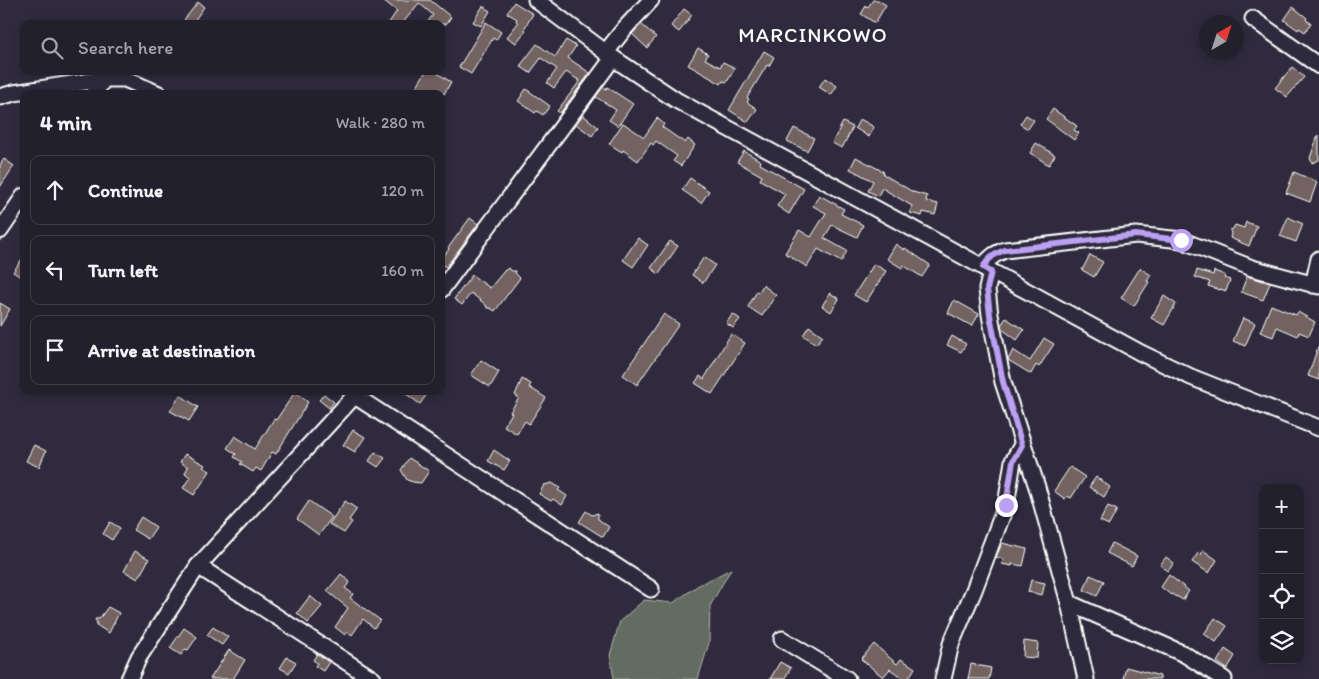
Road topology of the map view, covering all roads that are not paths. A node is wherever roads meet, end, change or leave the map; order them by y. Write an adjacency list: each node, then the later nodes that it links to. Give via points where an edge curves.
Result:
1 (536, 0): 4 (street)
2 (651, 0): 4 (street, via 625,28)
3 (1253, 19): 5 (street)
4 (610, 55): 15 (street, via 676,100); 16 (street)
5 (1319, 66)
6 (104, 79): 7 (street); 8 (street); 9 (street, via 125,79)
7 (33, 90)
8 (97, 90)
9 (150, 90)
10 (20, 92): 11 (street)
11 (0, 97)
12 (20, 202): 13 (street)
13 (0, 231)
14 (1319, 259): 17 (street)
15 (987, 269): 17 (street, via 988,259 1005,250 1136,235 1181,240 1252,268); 20 (street, via 1157,361); 21 (street, via 990,315 1003,382)
16 (445, 280)
17 (1316, 286)
18 (356, 395): 22 (street)
19 (359, 395): 23 (street)
20 (1319, 428)
21 (1022, 445): 24 (street); 29 (street, via 1013,461 1006,505 951,644)
22 (198, 566): 26 (street, via 139,656); 27 (street)
23 (651, 589)
24 (1069, 603): 30 (street); 31 (street, via 1184,654)
25 (782, 639): 28 (street)
26 (129, 679)
27 (374, 679)
28 (846, 679)
29 (943, 679)
30 (1086, 679)
31 (1224, 679)

